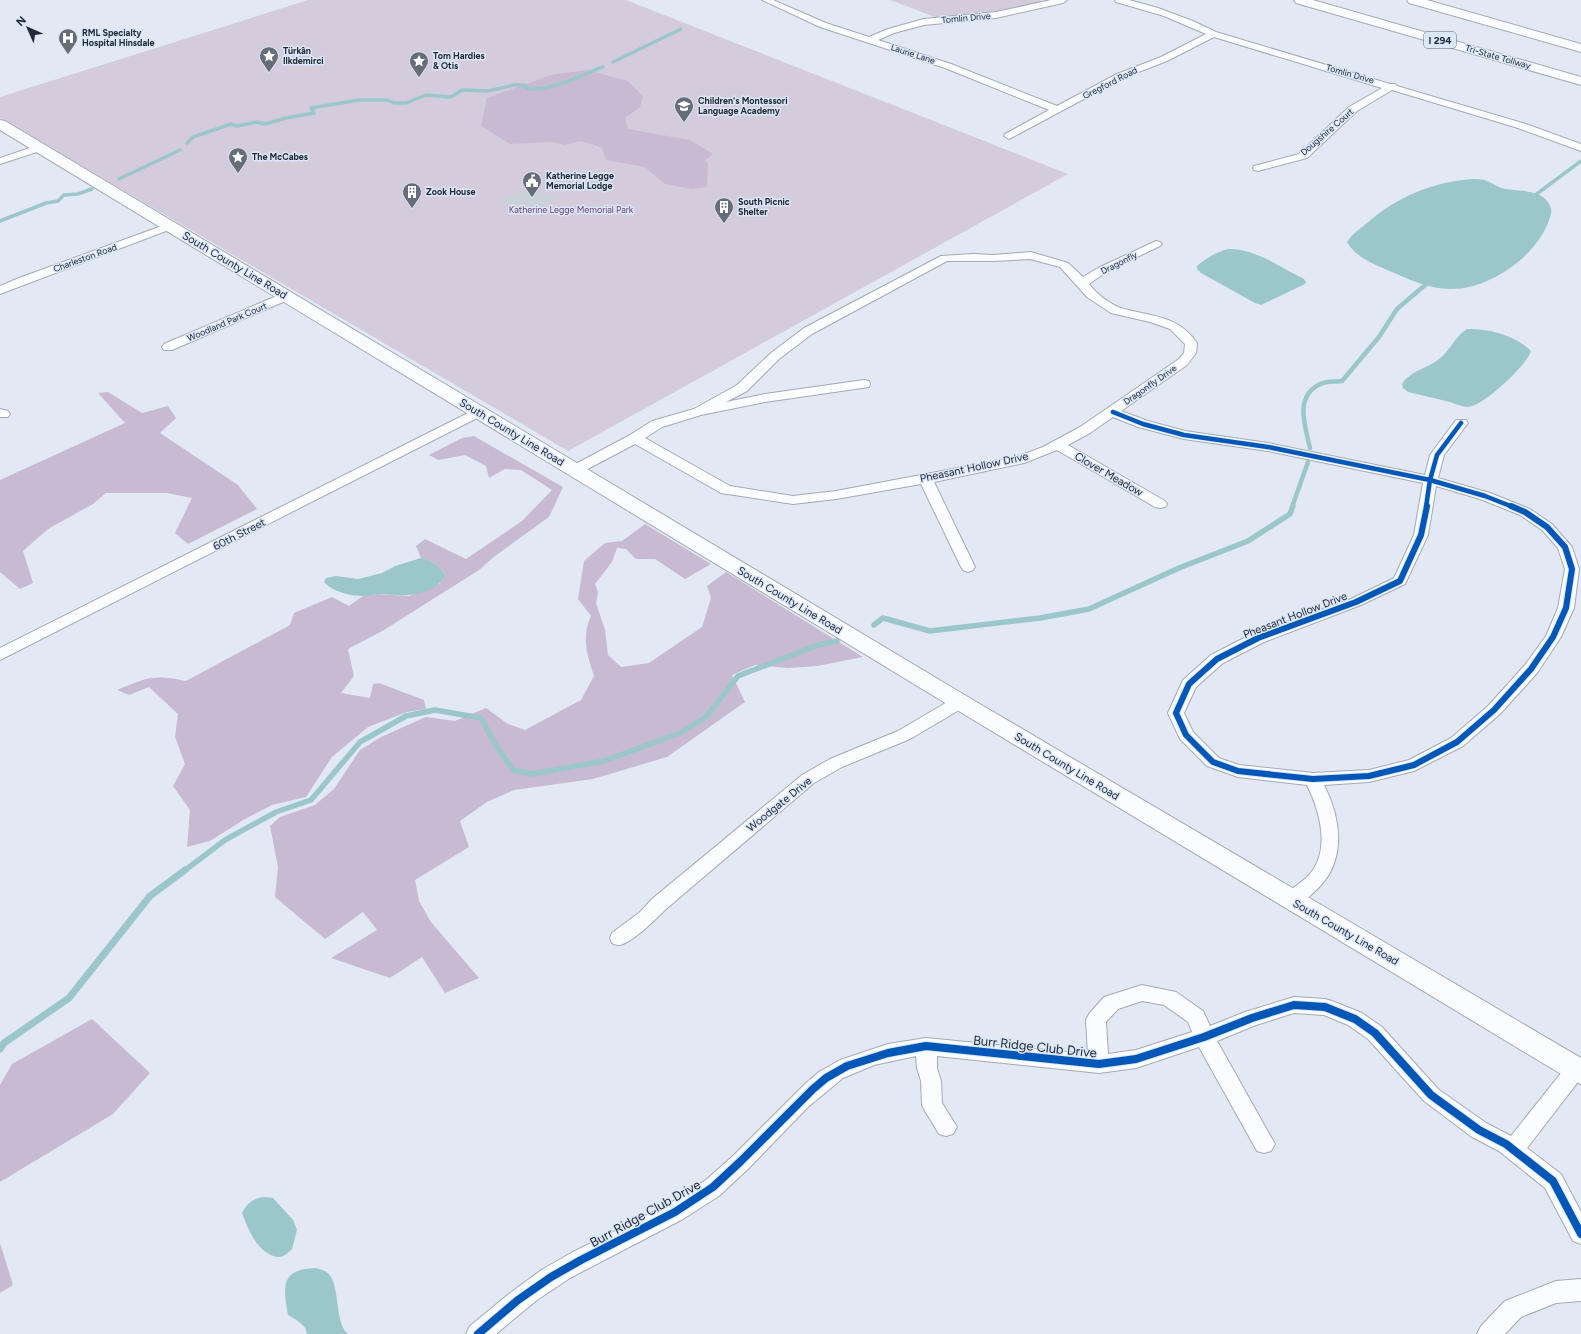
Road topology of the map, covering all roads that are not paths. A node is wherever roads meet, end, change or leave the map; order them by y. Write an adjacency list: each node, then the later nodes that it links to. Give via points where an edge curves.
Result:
1 (766, 0): 9 (street, Laurie Lane, via 823,25)
2 (1063, 0): 9 (street, Tomlin Drive, via 996,16 924,22)
3 (1119, 0): 8 (street, Tomlin Drive, via 1186,21)
4 (1300, 0): 13 (main road, Tri-State Tollway / I 294)
5 (1329, 0): 12 (main road, Tri-State Tollway / I 294)
6 (1413, 0): 7 (main road)
7 (1511, 27): 10 (main road); 11 (main road)
8 (1213, 34): 14 (street, Tomlin Drive); 15 (street, Gregford Road, via 1164,59 1120,76)
9 (870, 40): 15 (street, Laurie Lane, via 948,66)
10 (1581, 44)
11 (1581, 48)
12 (1581, 71)
13 (1581, 81)
14 (1392, 86): 19 (street, Tomlin Drive, via 1522,126); 21 (street, Dougshire Court, via 1352,109 1303,156)
15 (1058, 110): 17 (street, Gregford Road)
16 (0, 124): 18 (main road, South County Line Road)
17 (1009, 136)
18 (39, 148): 20 (street); 22 (main road, South County Line Road)
19 (1581, 148)
20 (0, 161)
21 (1258, 168)
22 (165, 223): 24 (street, Charleston Road); 26 (street, Charleston Road, via 68,265); 27 (main road, South County Line Road)
23 (1156, 244): 25 (street, Dragonfly, via 1102,270)
24 (0, 279)
25 (1082, 283): 30 (street, Dragonfly Drive, via 1064,265 1031,255 945,258 808,332 775,356); 34 (street, Dragonfly Drive, via 1091,294 1115,310 1174,326 1191,343 1190,353 1183,362)
26 (0, 290)
27 (286, 296): 28 (street, Woodland Park Court); 32 (main road, South County Line Road)
28 (168, 347)
29 (864, 384): 31 (street)
30 (742, 388): 31 (street); 33 (street)
31 (765, 398): 33 (street)
32 (478, 412): 38 (main road, South County Line Road); 43 (street, 60th Street)
33 (699, 412): 36 (street, via 657,424)
34 (1113, 412): 37 (street, Pheasant Hollow Drive); 40 (street, Pheasant Hollow Drive, via 1143,424 1184,435 1268,447)
35 (1461, 423): 40 (street, via 1437,455)
36 (635, 438): 38 (street); 39 (street, Pheasant Hollow Drive, via 726,490 763,496 793,500 836,495)
37 (1058, 445): 39 (street, Pheasant Hollow Drive, via 1019,460 947,476); 41 (street, Clover Meadow)
38 (575, 470): 44 (main road, South County Line Road)
39 (925, 478): 42 (street)
40 (1430, 480): 45 (street, Pheasant Hollow Drive, via 1421,535 1400,581 1356,602 1258,638 1217,659 1189,684 1176,713 1186,735 1213,762 1238,771); 45 (street, Pheasant Hollow Drive, via 1506,504 1525,512 1547,527 1565,547 1572,569 1566,608 1553,637 1531,669 1494,710 1457,742 1414,765 1369,776)
41 (1160, 504)
42 (968, 567)
43 (0, 656)
44 (960, 702): 46 (main road, South County Line Road); 47 (street, Woodgate Drive, via 904,735 836,763 808,779 659,904 647,918)
45 (1313, 779): 46 (street, via 1326,812 1330,850 1319,876)
46 (1291, 900): 51 (main road, South County Line Road)
47 (619, 938)
48 (1204, 1036): 50 (street, Burr Ridge Club Drive, via 1136,1059); 50 (street, via 1196,1017 1169,998 1142,993 1111,1003 1096,1020); 53 (street); 54 (street, Burr Ridge Club Drive, via 1294,1005 1325,1007 1355,1018 1375,1033 1432,1095 1479,1130)
49 (926, 1046): 50 (street, Burr Ridge Club Drive); 52 (street, via 932,1105); 57 (street, Burr Ridge Club Drive, via 905,1048 882,1055 851,1065 827,1077 712,1189 663,1219 562,1270 531,1290)
50 (1099, 1064)
51 (1578, 1071): 54 (street)
52 (946, 1127)
53 (1264, 1144)
54 (1513, 1149): 55 (street, Burr Ridge Club Drive, via 1553,1181)
55 (1581, 1234)
56 (1581, 1290): 58 (street, via 1556,1292 1513,1309)
57 (478, 1334)
58 (1489, 1334)

